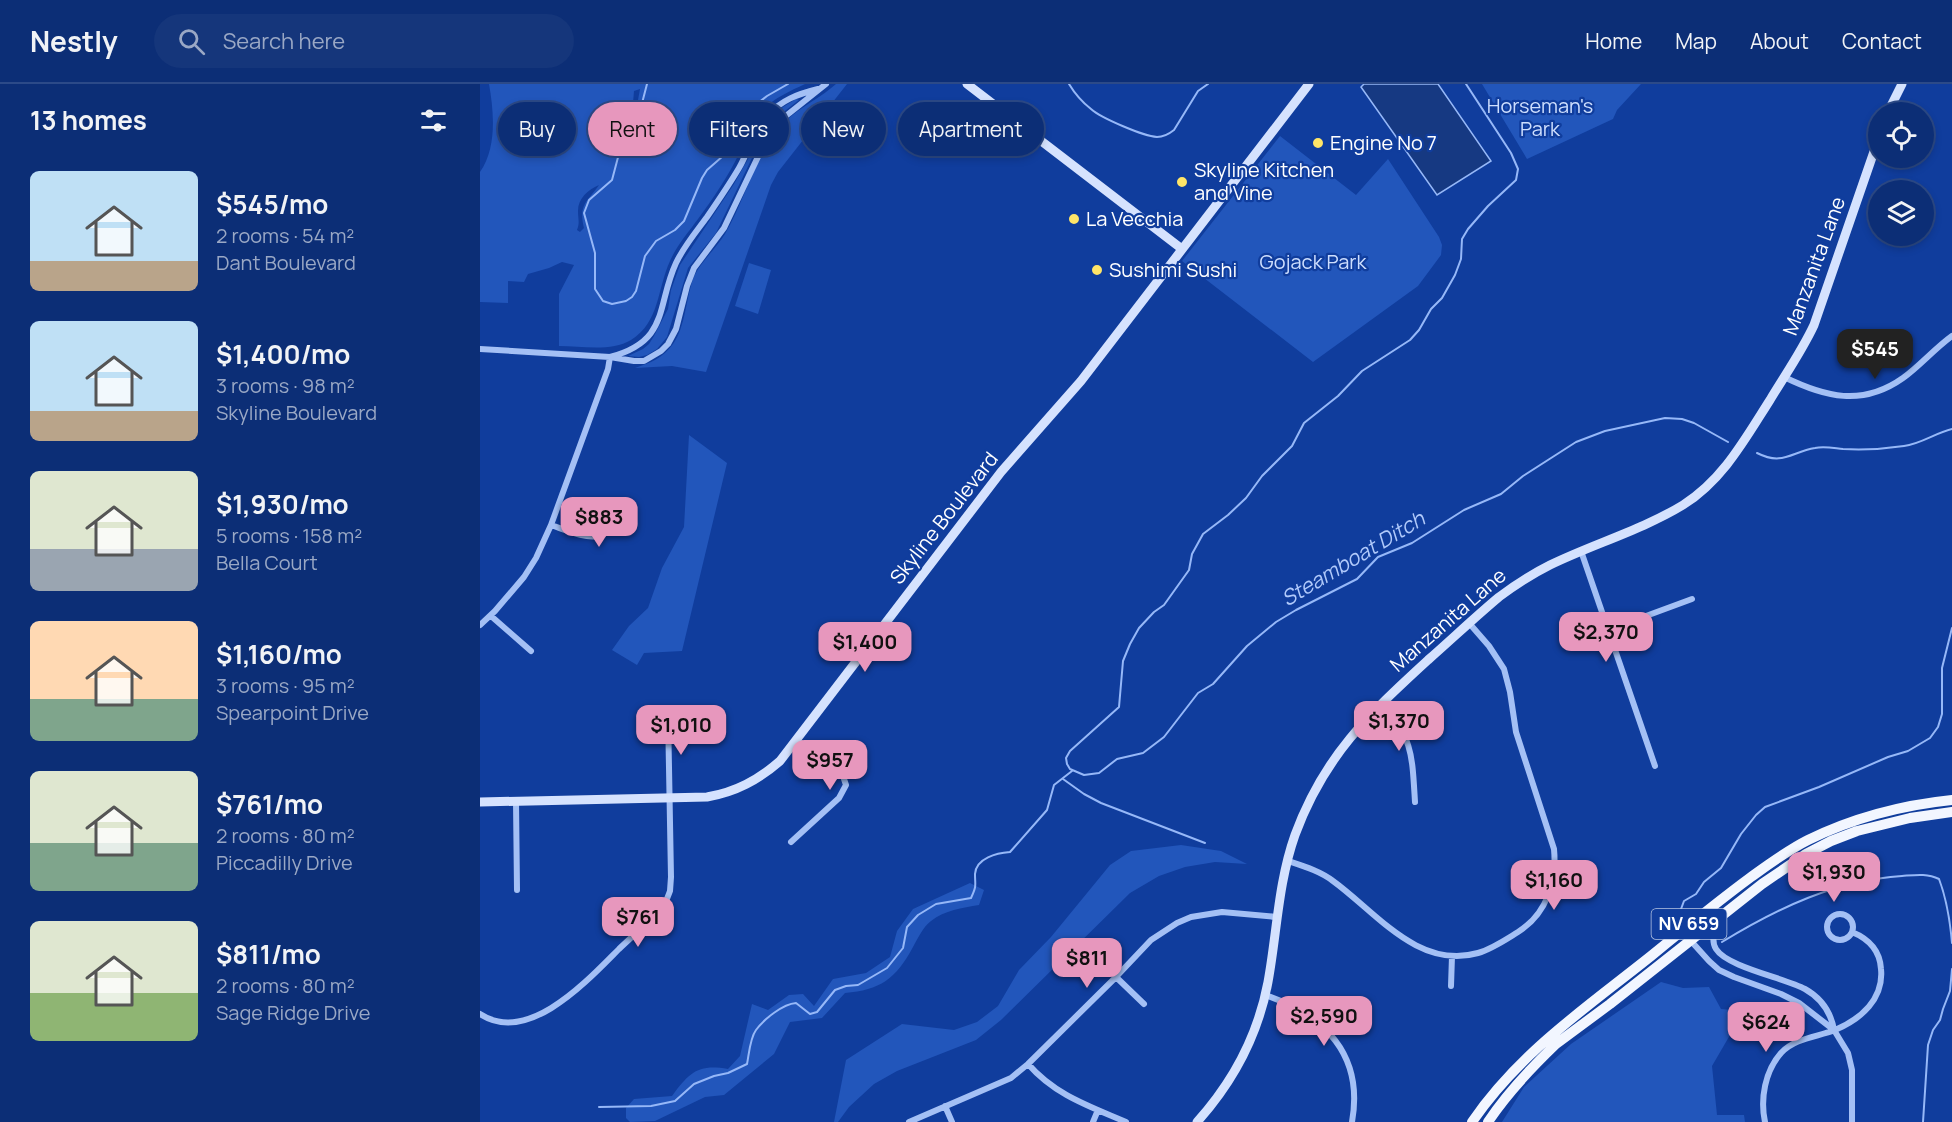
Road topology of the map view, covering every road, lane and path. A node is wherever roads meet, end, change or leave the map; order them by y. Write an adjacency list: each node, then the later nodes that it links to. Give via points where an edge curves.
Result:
1 (826, 84): 5 (street)
2 (967, 84): 8 (street)
3 (1309, 84): 8 (street, Skyline Boulevard)
4 (1902, 84): 6 (street)
5 (818, 89): 11 (street, via 788,99 766,116 735,175 680,255 653,330 631,349); 11 (street, via 767,138 724,228 694,268 668,344 644,361)
6 (1893, 102)
7 (1868, 168): 12 (street, Manzanita Lane, via 1814,325)
8 (1182, 249): 24 (street, Skyline Boulevard, via 1068,398 1001,472)
9 (1952, 336): 12 (street, via 1903,378 1876,392 1833,395)
10 (480, 349): 11 (street)
11 (610, 357): 14 (street)
12 (1784, 377): 15 (street, Manzanita Lane, via 1729,463 1702,492 1670,512)
13 (628, 509): 14 (street, via 614,529 603,535 582,536)
14 (551, 525): 17 (street, via 530,569)
15 (1581, 551): 18 (street, Manzanita Lane, via 1517,584); 20 (street)
16 (1692, 599): 20 (street)
17 (492, 616): 19 (street); 21 (street)
18 (1469, 623): 22 (street, Manzanita Lane); 40 (street, via 1504,669 1516,732 1555,862 1546,901 1531,921 1491,948)
19 (480, 625)
20 (1608, 630): 25 (street)
21 (531, 651)
22 (1382, 702): 30 (street, via 1408,742); 33 (street, Manzanita Lane, via 1343,746 1321,779 1301,819)
23 (668, 713): 26 (street)
24 (797, 740): 26 (street, Skyline Boulevard, via 765,774 737,789 707,797); 32 (street, via 840,773 846,785 839,798)
25 (1655, 766)
26 (669, 799): 28 (street, Skyline Boulevard); 45 (street, via 671,885 665,904 572,994 543,1012 503,1022)
27 (1952, 800): 35 (main road, NV 659, via 1885,812 1824,833 1779,856)
28 (516, 801): 29 (street, Skyline Boulevard); 34 (street)
29 (480, 802)
30 (1415, 802)
31 (1952, 812): 36 (main road, NV 659, via 1886,823 1831,841 1783,869)
32 (791, 842)
33 (1288, 861): 37 (street, Manzanita Lane); 40 (street, via 1333,881 1410,943 1435,954)
34 (517, 890)
35 (1710, 907): 39 (main road); 56 (main road, NV 659, via 1521,1062)
36 (1722, 916): 39 (main road, NV 659); 46 (street, via 1715,927 1716,950 1745,968 1807,990 1827,1010)
37 (1277, 917): 41 (street, via 1222,912 1191,917 1162,931); 43 (street, Manzanita Lane)
38 (1852, 932): 38 (street, via 1847,917 1834,916 1828,922 1828,934 1835,939 1847,938); 46 (street, via 1873,946 1882,977 1872,1005)
39 (1691, 941): 46 (street, via 1719,970 1799,1003); 57 (main road, NV 659, via 1556,1044 1516,1085)
40 (1452, 956): 42 (street)
41 (1116, 977): 44 (street); 47 (street)
42 (1450, 986)
43 (1265, 995): 54 (street, Manzanita Lane, via 1236,1069); 55 (street, via 1308,1014 1332,1037 1351,1077)
44 (1144, 1004)
45 (480, 1014)
46 (1834, 1030): 58 (street, via 1797,1042 1774,1061 1764,1094); 59 (street, via 1848,1053 1852,1070)
47 (1028, 1064): 48 (street, via 1011,1078); 49 (street, via 1051,1087)
48 (945, 1106): 50 (street); 51 (street)
49 (1098, 1110): 52 (street); 53 (street)
50 (909, 1122)
51 (952, 1122)
52 (1093, 1122)
53 (1126, 1122)
54 (1197, 1122)
55 (1352, 1122)
56 (1472, 1122)
57 (1488, 1122)
58 (1765, 1122)
59 (1852, 1122)

